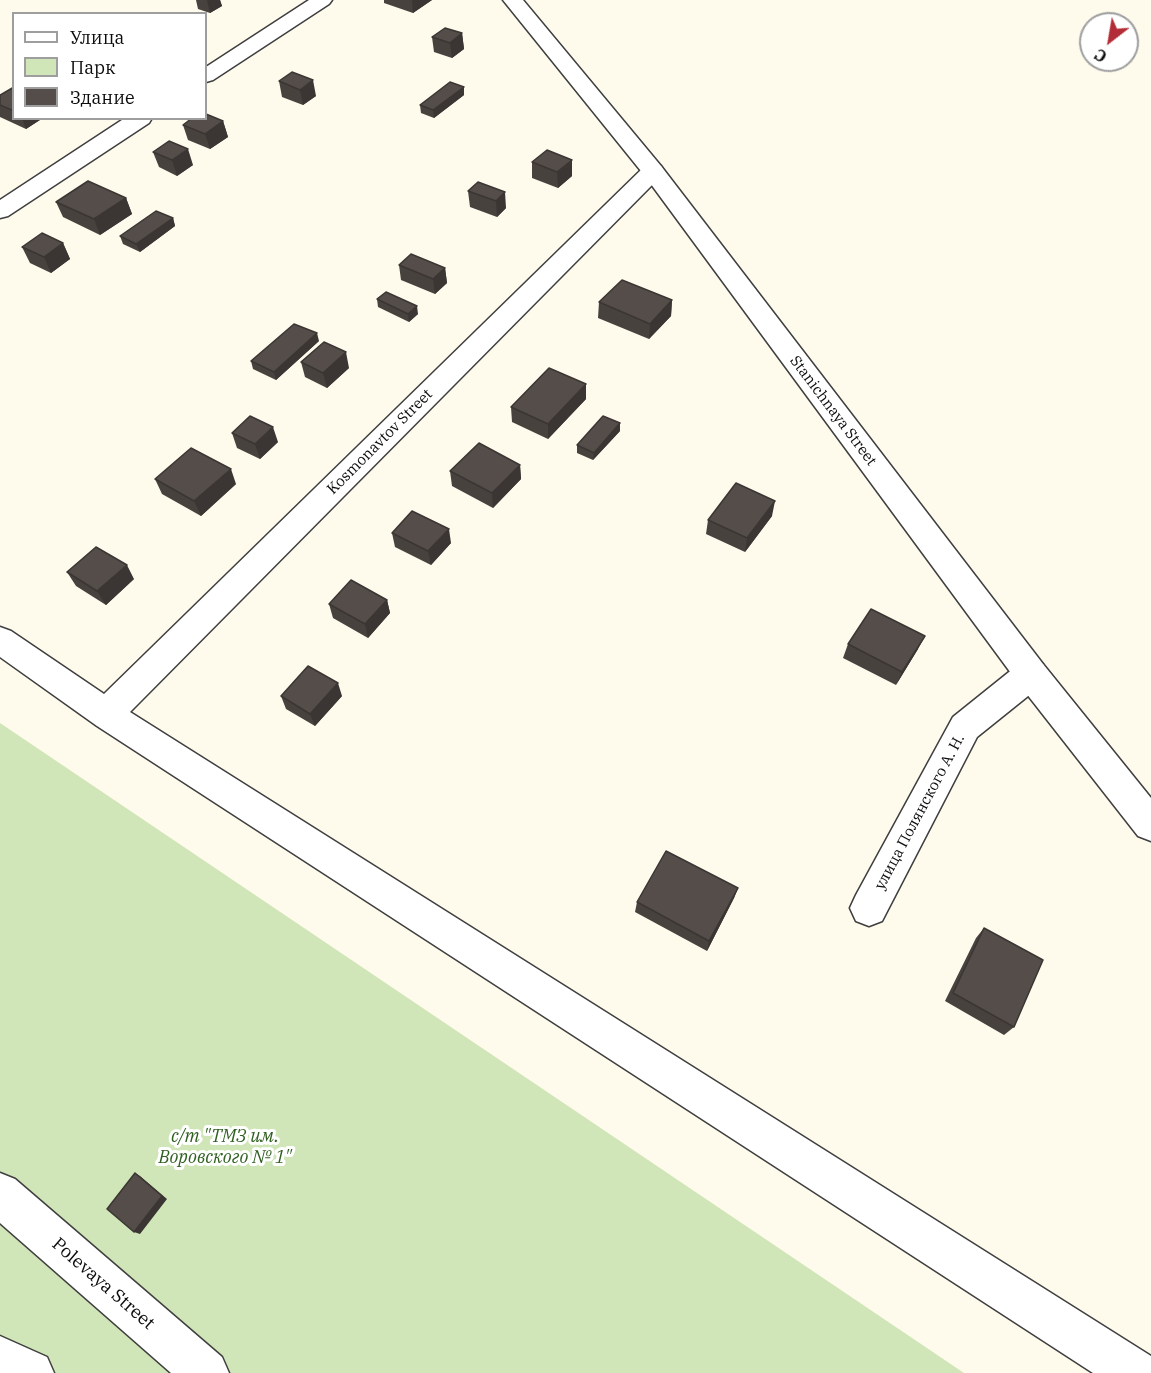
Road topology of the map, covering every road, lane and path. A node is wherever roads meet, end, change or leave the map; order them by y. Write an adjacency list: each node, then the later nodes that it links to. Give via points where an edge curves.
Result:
1 (322, 0): 3 (street)
2 (513, 0): 5 (street, Stanichnaya Street)
3 (207, 75)
4 (138, 120): 6 (street)
5 (653, 171): 8 (street, Stanichnaya Street); 9 (street, Kosmonavtov Street, via 114,705)
6 (0, 211)
7 (0, 640): 9 (street)
8 (1031, 674): 10 (street, Stanichnaya Street); 11 (street, улица Полянского А. Н., via 965,728)
9 (110, 716): 16 (street)
10 (1151, 825)
11 (869, 909)
12 (0, 1194): 15 (street, Polevaya Street)
13 (0, 1359): 14 (street)
14 (31, 1373)
15 (206, 1373)
16 (1135, 1373)

